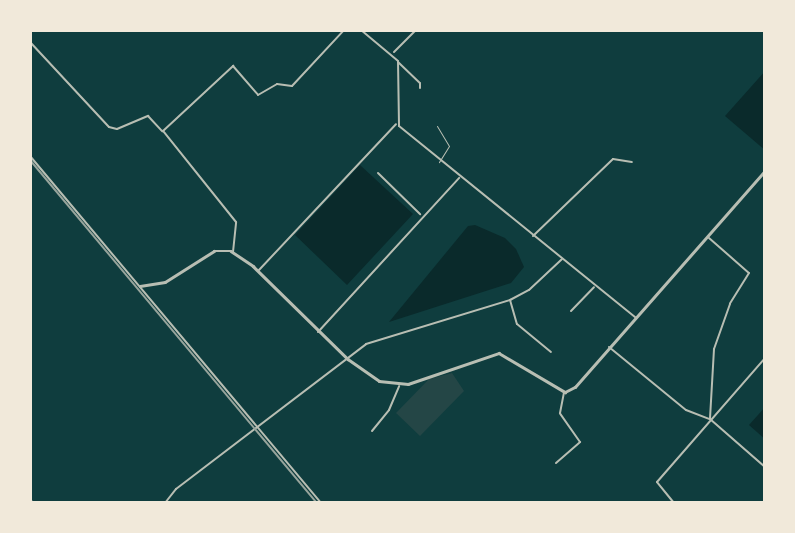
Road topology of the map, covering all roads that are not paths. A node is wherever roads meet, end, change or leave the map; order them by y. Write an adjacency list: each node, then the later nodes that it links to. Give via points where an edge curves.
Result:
1 (344, 30): 11 (street, via 292,86 277,84 258,95 233,66)
2 (361, 30): 5 (street)
3 (416, 30): 5 (street)
4 (30, 42): 11 (street, via 109,127 117,129 148,116)
5 (394, 51): 6 (street); 7 (street)
6 (400, 51)
7 (398, 61): 8 (street); 9 (street)
8 (420, 88)
9 (397, 123): 13 (street); 23 (street)
10 (437, 126): 13 (lane, via 449,146)
11 (163, 131): 21 (street, via 236,222)
12 (30, 156): 24 (street)
13 (439, 162): 17 (street)
14 (632, 162): 20 (street, via 613,159)
15 (765, 171): 19 (street)
16 (378, 173): 18 (street)
17 (458, 178): 18 (street); 20 (street)
18 (421, 215): 29 (street)
19 (706, 236): 28 (street); 36 (street, via 750,274 730,304 714,349)
20 (532, 237): 22 (street)
21 (233, 252): 23 (street); 24 (street, via 214,251 165,282)
22 (562, 259): 25 (street); 26 (street)
23 (258, 271): 29 (street)
24 (140, 286): 37 (street)
25 (595, 286): 27 (street); 28 (street)
26 (510, 300): 31 (street, via 517,324); 33 (street, via 366,344)
27 (571, 311)
28 (635, 317): 30 (street)
29 (318, 332): 33 (street)
30 (609, 348): 35 (street, via 575,387); 36 (street, via 686,410)
31 (551, 352)
32 (765, 358): 36 (street)
33 (348, 359): 34 (street, via 379,381); 37 (street)
34 (399, 386): 35 (street, via 499,353); 38 (street, via 389,410)
35 (565, 391): 39 (street, via 560,413 580,442)
36 (710, 419): 40 (street); 45 (street, via 657,482)
37 (259, 428): 43 (street, via 176,489); 44 (street)
38 (372, 431)
39 (556, 463)
40 (765, 467)
41 (30, 500): 42 (street)
42 (34, 503)
43 (165, 503)
44 (321, 503)
45 (674, 503)

